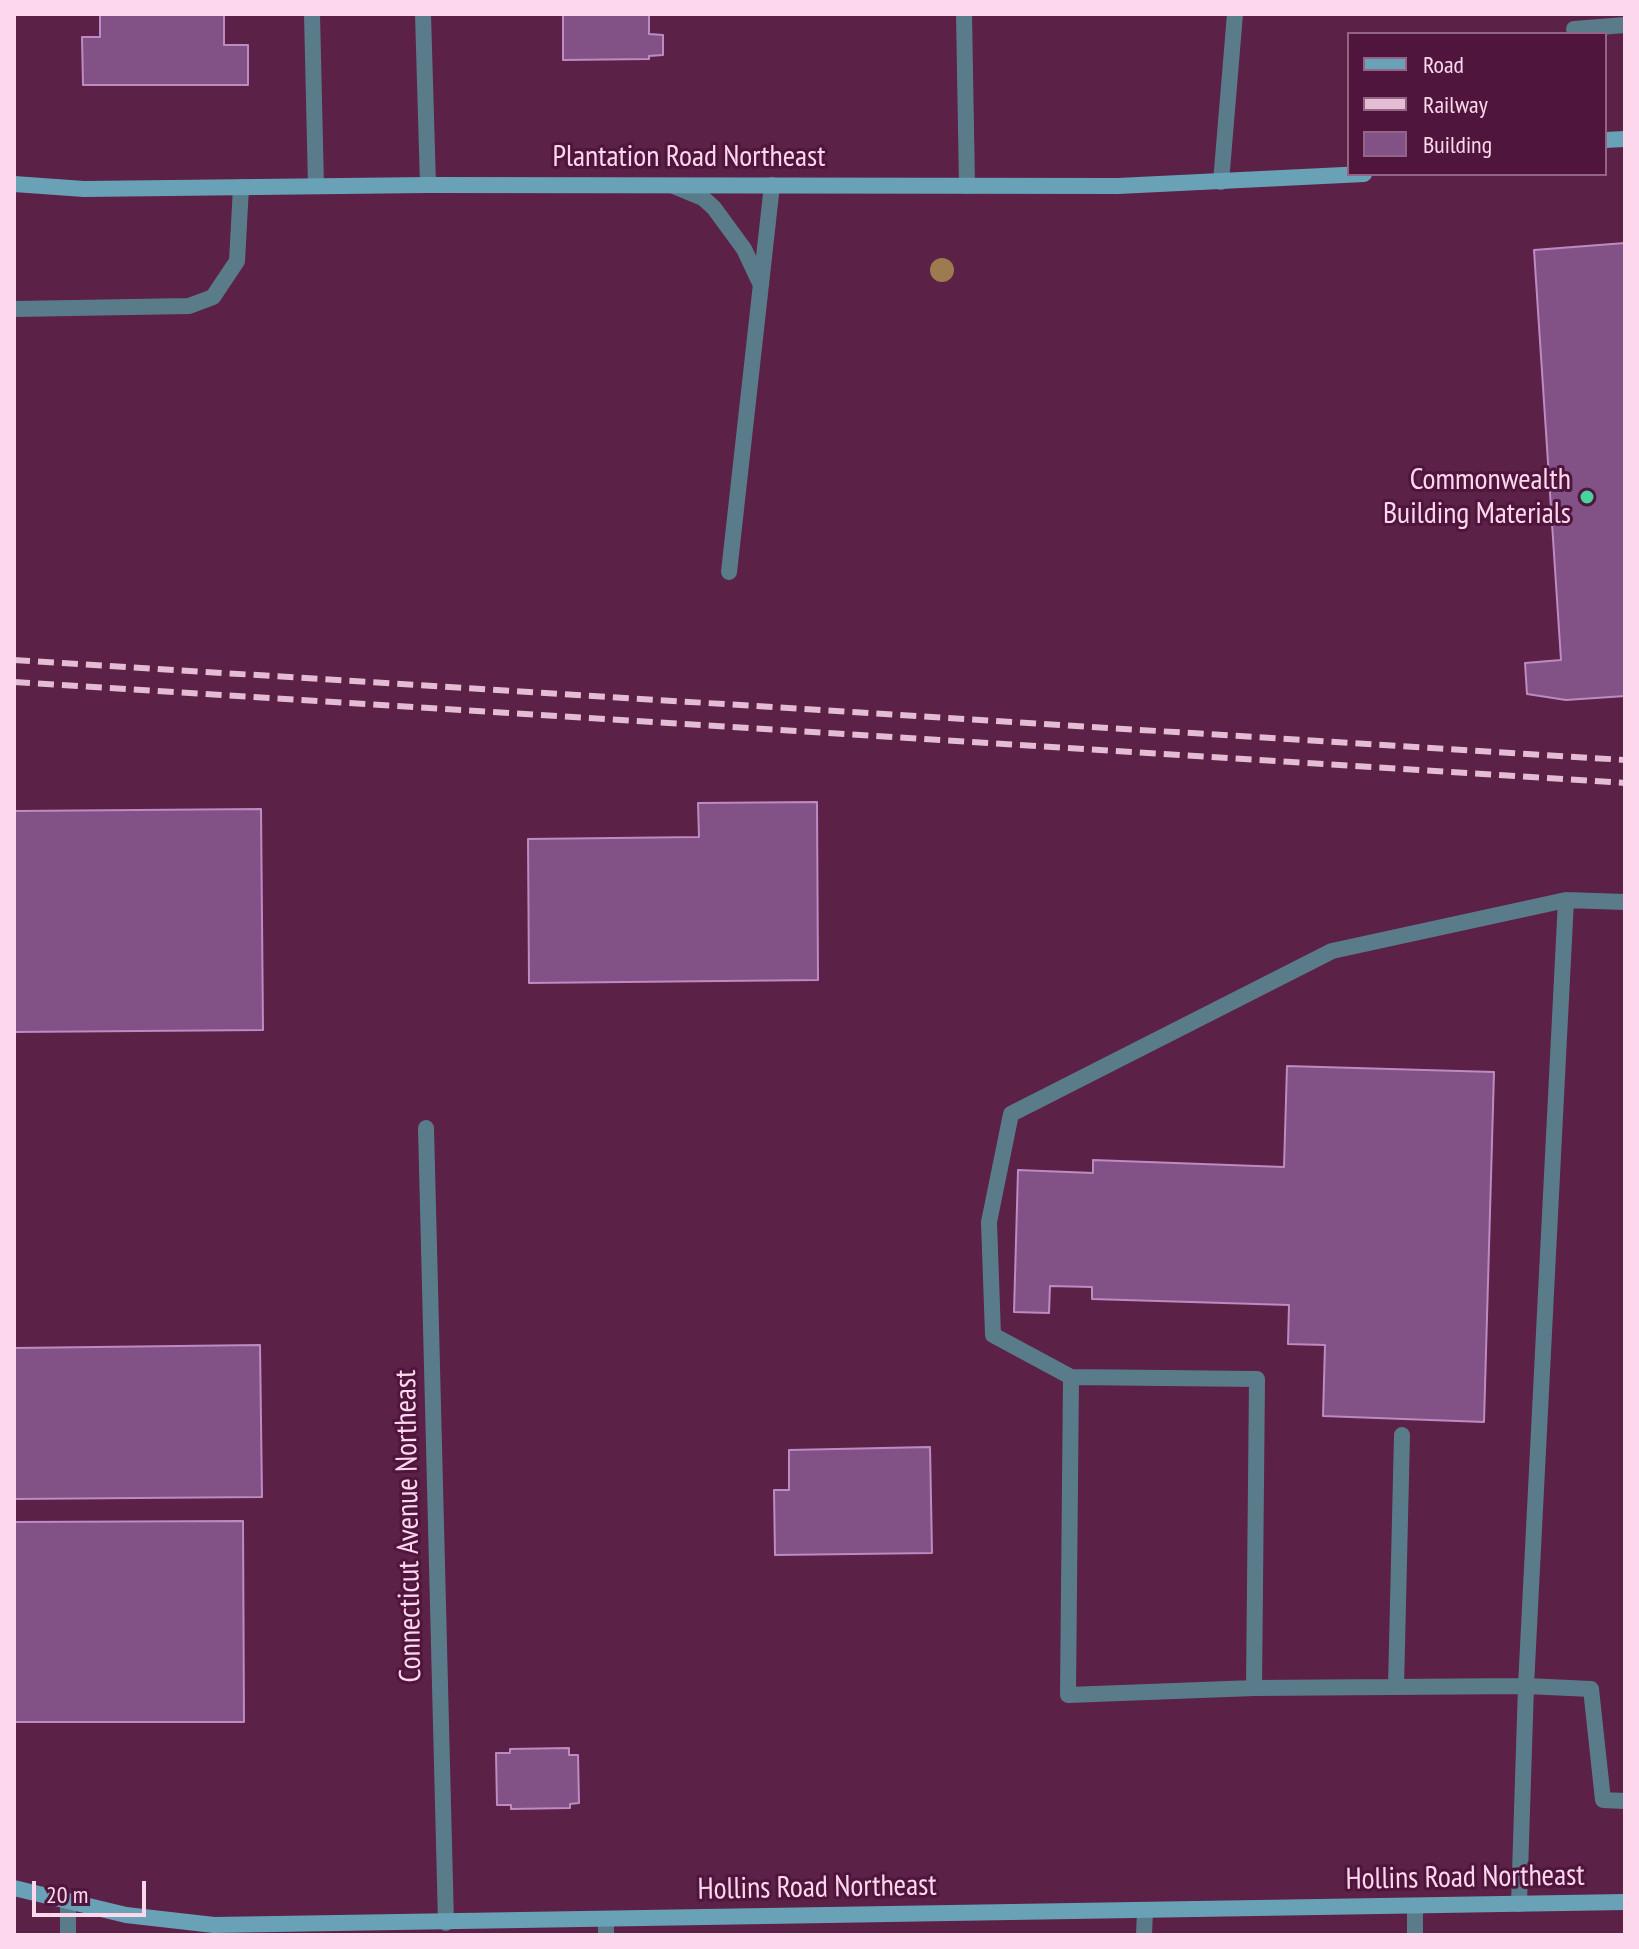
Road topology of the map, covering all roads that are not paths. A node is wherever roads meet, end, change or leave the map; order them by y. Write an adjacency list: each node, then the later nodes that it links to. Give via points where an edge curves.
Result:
1 (312, 14): 13 (street)
2 (423, 14): 10 (street)
3 (964, 14): 14 (street)
4 (1235, 14): 8 (street)
5 (1625, 25): 6 (street)
6 (1574, 26)
7 (1347, 175): 8 (main road, Plantation Road Northeast)
8 (1221, 182): 14 (main road, Plantation Road Northeast)
9 (14, 184): 15 (main road, Plantation Road Northeast, via 84,189)
10 (428, 185): 11 (main road, Plantation Road Northeast); 13 (main road, Plantation Road Northeast)
11 (672, 185): 12 (main road, Plantation Road Northeast); 16 (street, via 714,208 744,249)
12 (772, 185): 14 (main road, Plantation Road Northeast); 16 (street)
13 (316, 186): 15 (main road, Plantation Road Northeast)
14 (967, 186)
15 (241, 187): 17 (street, via 237,261 213,297 189,306)
16 (761, 286): 18 (street)
17 (14, 309)
18 (729, 572)
19 (1566, 900): 20 (street); 22 (street, via 1332,951 1011,1114 989,1222 993,1335); 24 (street)
20 (1625, 902)
21 (426, 1128): 34 (street, Connecticut Avenue Northeast)
22 (1071, 1377): 26 (street, via 1257,1379); 26 (street, via 1068,1695)
23 (1402, 1435): 25 (street)
24 (1526, 1686): 25 (street); 27 (street, via 1591,1689 1603,1800); 31 (street)
25 (1396, 1687): 26 (street)
26 (1254, 1688)
27 (1625, 1801)
28 (14, 1888): 30 (main road, Hollins Road Northeast)
29 (1625, 1902): 31 (main road, Hollins Road Northeast)
30 (68, 1903): 36 (main road, Hollins Road Northeast, via 214,1925); 37 (street)
31 (1519, 1904): 32 (main road, Hollins Road Northeast)
32 (1415, 1907): 33 (main road, Hollins Road Northeast); 39 (street)
33 (1145, 1911): 35 (main road, Hollins Road Northeast); 38 (street)
34 (446, 1923): 35 (main road, Hollins Road Northeast); 36 (main road, Hollins Road Northeast)
35 (606, 1927)
36 (334, 1930)
37 (68, 1935)
38 (1144, 1935)
39 (1415, 1935)

